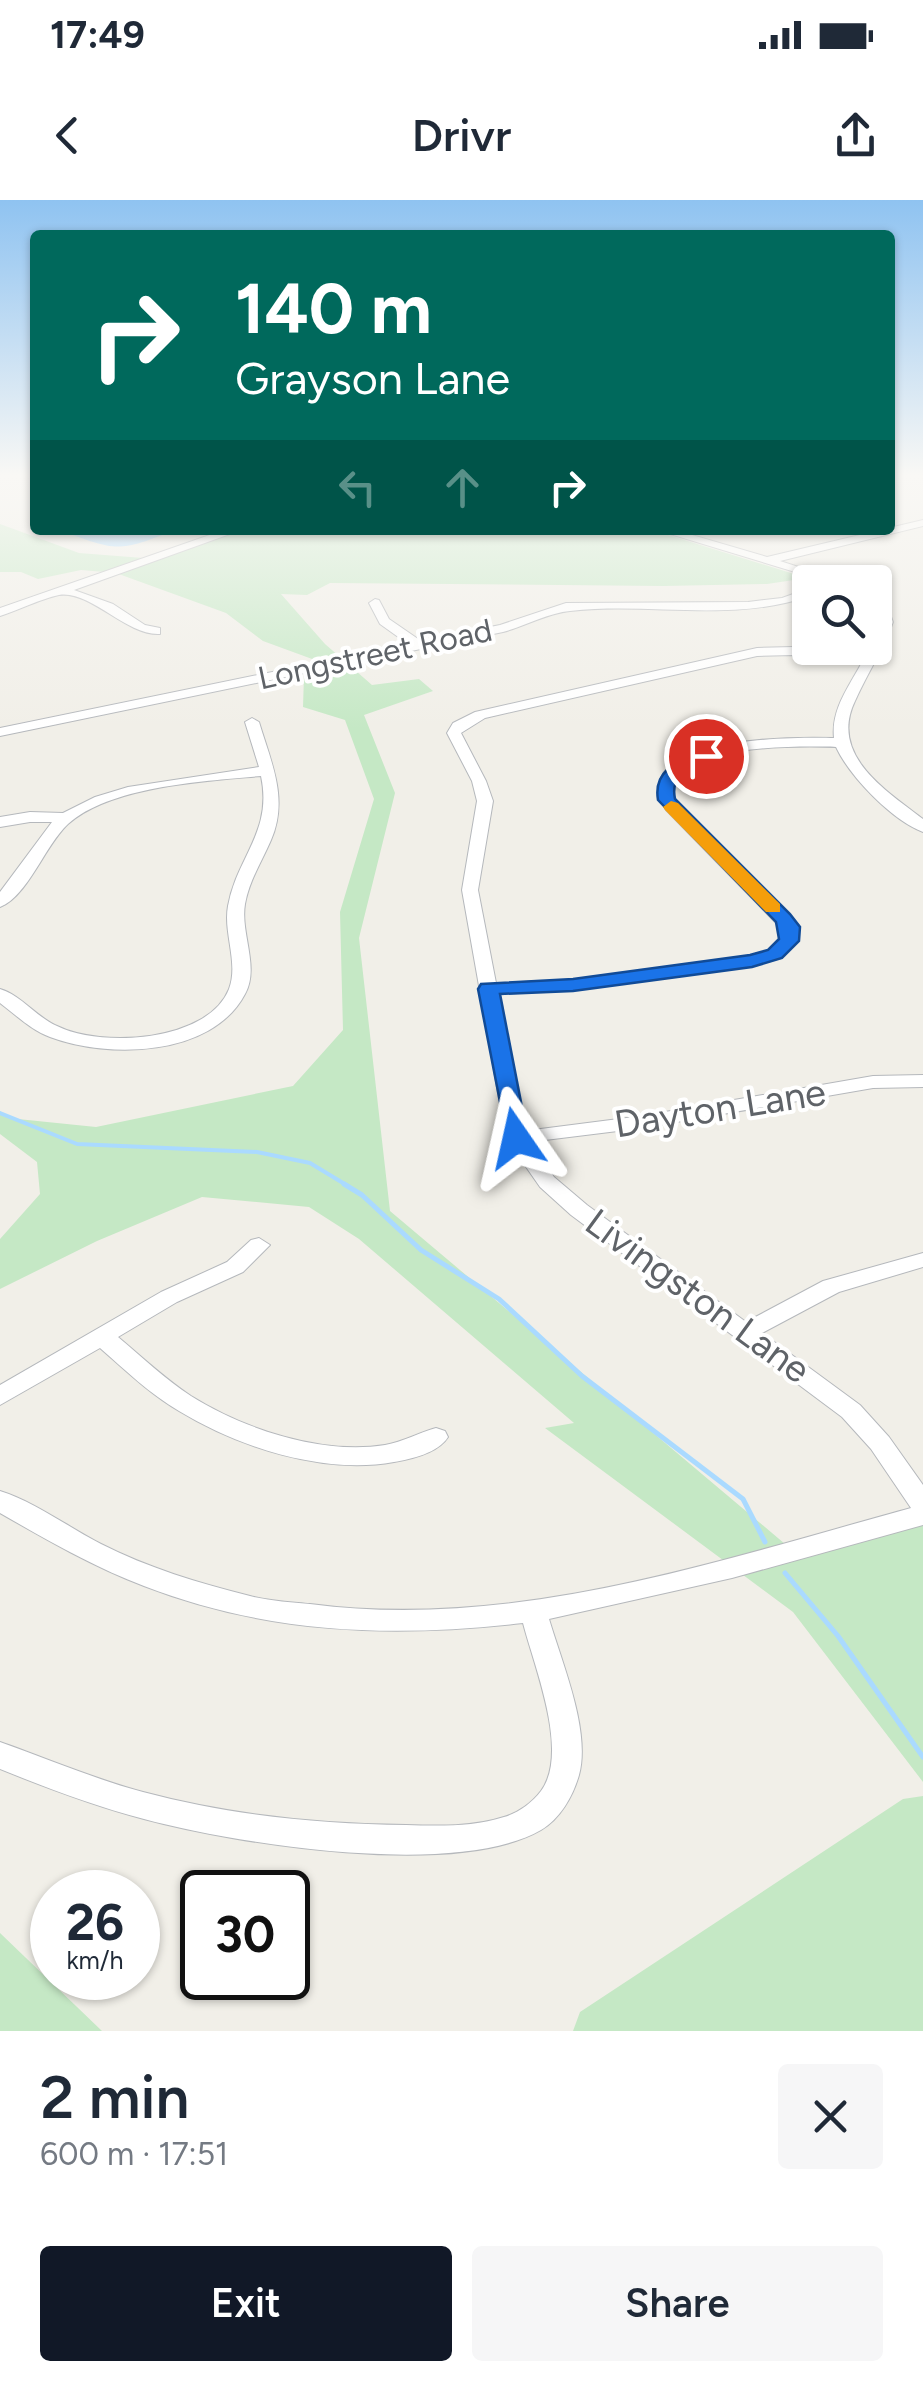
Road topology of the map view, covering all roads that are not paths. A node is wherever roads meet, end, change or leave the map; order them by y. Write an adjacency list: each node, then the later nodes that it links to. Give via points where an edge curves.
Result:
1 (153, 558): 6 (street)
2 (762, 558): 4 (street)
3 (773, 558): 4 (street)
4 (767, 560): 5 (street)
5 (792, 568)
6 (63, 590): 9 (street); 10 (street)
7 (792, 596): 11 (street, Longstreet Road, via 753,606 566,607)
8 (374, 602): 11 (street, via 384,621)
9 (0, 612)
10 (154, 632)
11 (419, 646): 15 (street, Longstreet Road)
12 (792, 651): 22 (street, Livingston Lane, via 756,652 480,715 458,726 454,736 484,801 469,877)
13 (866, 665): 16 (street, via 841,715)
14 (252, 722): 17 (street)
15 (0, 732)
16 (840, 743): 20 (street, via 862,776); 22 (street, via 764,742 706,756 675,770 664,787 671,806 788,925 789,941 780,951 752,961 592,983)
17 (265, 771): 18 (street, via 120,796); 23 (street, via 272,816 240,888 234,928 240,984 225,1010 170,1038 100,1044 47,1029)
18 (64, 818): 19 (street); 21 (street)
19 (0, 822)
20 (923, 827)
21 (0, 902)
22 (488, 989): 25 (street, Livingston Lane)
23 (0, 994)
24 (923, 1082): 25 (street, Dayton Lane, via 884,1081)
25 (516, 1138): 28 (street, Livingston Lane, via 558,1193)
26 (258, 1244): 29 (street, via 235,1267)
27 (923, 1260): 28 (street, via 840,1280)
28 (746, 1332): 33 (street, Livingston Lane, via 851,1410)
29 (101, 1336): 30 (street); 31 (street, via 185,1403 269,1440 378,1456)
30 (0, 1396)
31 (436, 1437)
32 (0, 1501): 35 (street, via 157,1580 243,1604 322,1618 404,1622)
33 (923, 1505)
34 (923, 1516): 35 (street)
35 (534, 1614): 36 (street, via 568,1757 548,1804 493,1837 290,1834 199,1820 58,1781)
36 (0, 1755)

